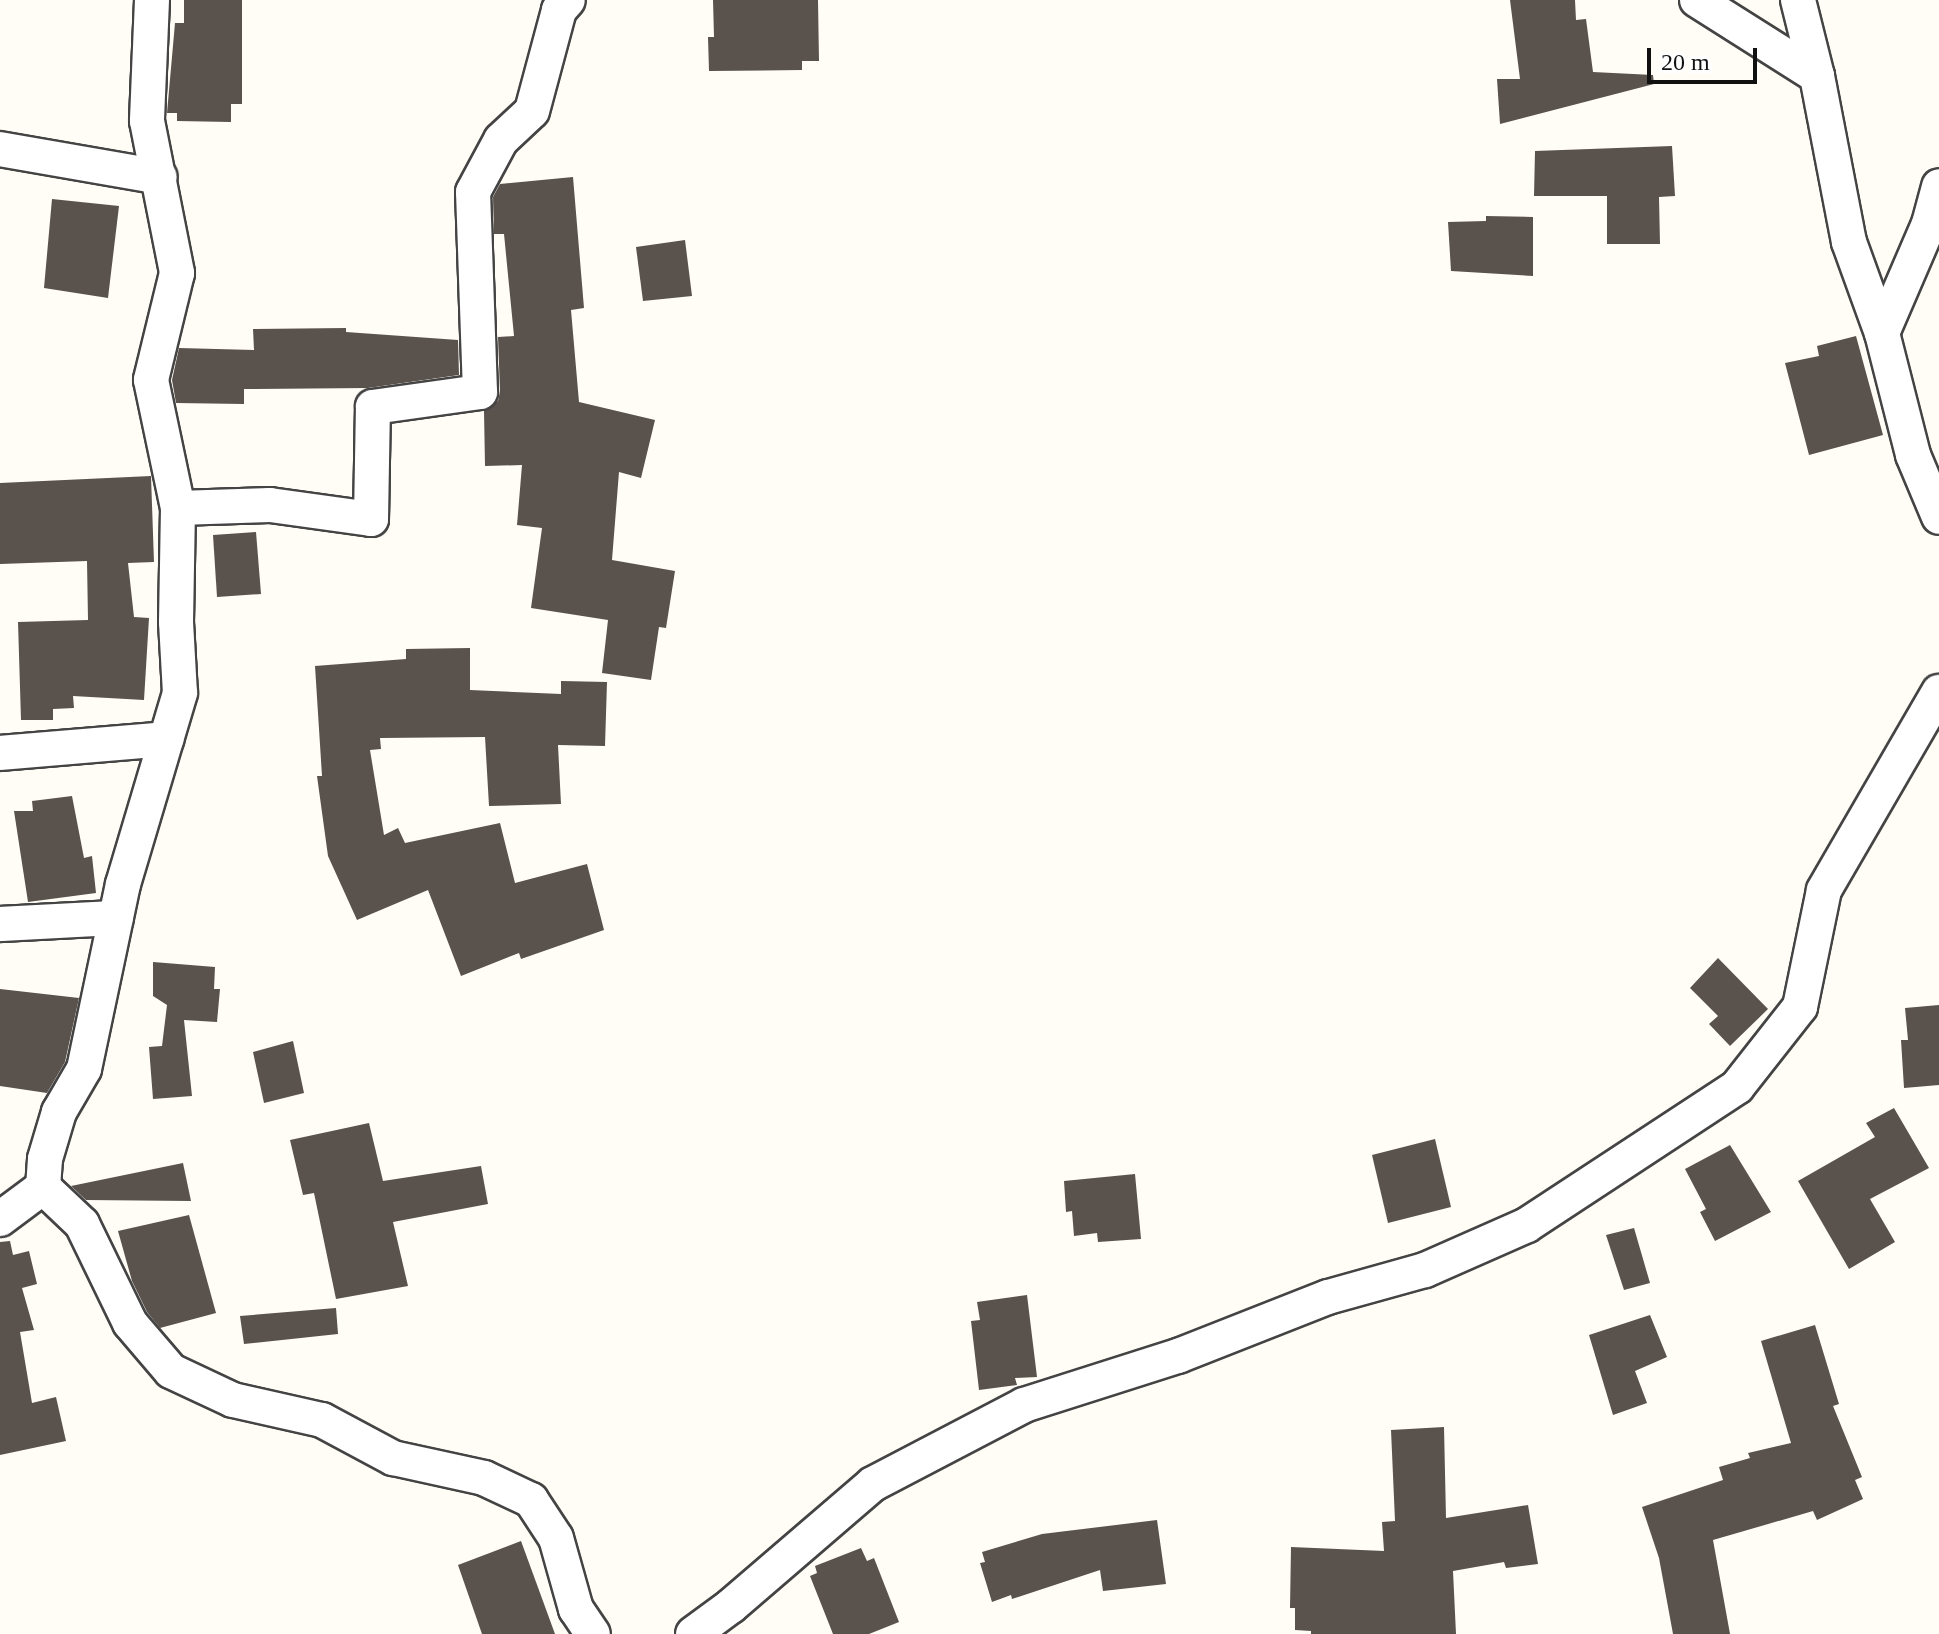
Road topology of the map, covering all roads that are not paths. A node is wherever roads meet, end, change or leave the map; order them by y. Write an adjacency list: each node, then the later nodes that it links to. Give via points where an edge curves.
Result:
1 (152, 0): 7 (street, via 147,121)
2 (568, 0): 10 (street, via 559,10 532,111 501,140 473,192 480,392 373,407 371,519 270,505)
3 (1697, 0): 5 (street)
4 (1798, 0): 5 (street)
5 (1817, 76): 9 (street, via 1849,242)
6 (0, 149): 7 (street)
7 (160, 177): 10 (street, via 177,273 151,380)
8 (1939, 186): 9 (street, via 1929,224)
9 (1882, 333): 11 (street, via 1913,455)
10 (178, 508): 13 (street, via 180,693)
11 (1939, 517)
12 (1939, 692): 16 (street)
13 (166, 739): 15 (street); 17 (street)
14 (1939, 746): 16 (street)
15 (0, 753)
16 (1904, 757): 22 (street, via 1824,890 1800,1007 1737,1087 1527,1225 1425,1270 1328,1297 1178,1356 1024,1405 886,1477)
17 (116, 918): 18 (street); 19 (street, via 84,1069 59,1112)
18 (0, 924)
19 (43, 1187): 20 (street); 21 (street, via 82,1224 130,1323 171,1371 233,1400 322,1420 393,1458 484,1478 531,1500 556,1538 576,1609)
20 (0, 1219)
21 (593, 1634)
22 (693, 1634)

